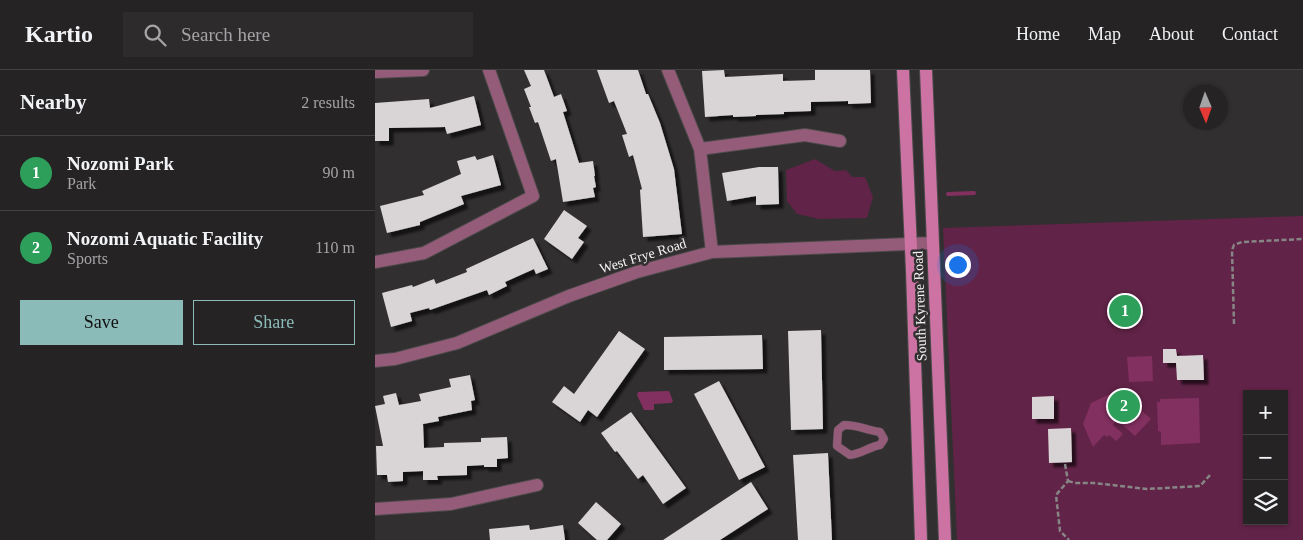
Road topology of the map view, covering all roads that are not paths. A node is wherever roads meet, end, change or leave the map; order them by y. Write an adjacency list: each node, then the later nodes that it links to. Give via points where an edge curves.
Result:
1 (423, 70): 6 (street)
2 (489, 70): 12 (street, via 533,196 424,253)
3 (668, 70): 8 (street)
4 (903, 70): 9 (main road, South Kyrene Road)
5 (926, 70): 10 (main road, South Kyrene Road)
6 (375, 72)
7 (840, 141): 8 (street, via 805,135)
8 (701, 149): 11 (street)
9 (911, 243): 10 (street, West Frye Road); 11 (street, West Frye Road); 17 (main road, South Kyrene Road)
10 (932, 243): 18 (main road, South Kyrene Road)
11 (712, 252): 13 (street, West Frye Road, via 637,272 457,342 395,359)
12 (375, 262)
13 (375, 360)
14 (884, 439): 14 (lane, via 880,432 844,425 838,430 836,440 837,446 850,456 880,445)
15 (537, 485): 16 (street, via 451,504)
16 (375, 509)
17 (921, 540)
18 (945, 540)

